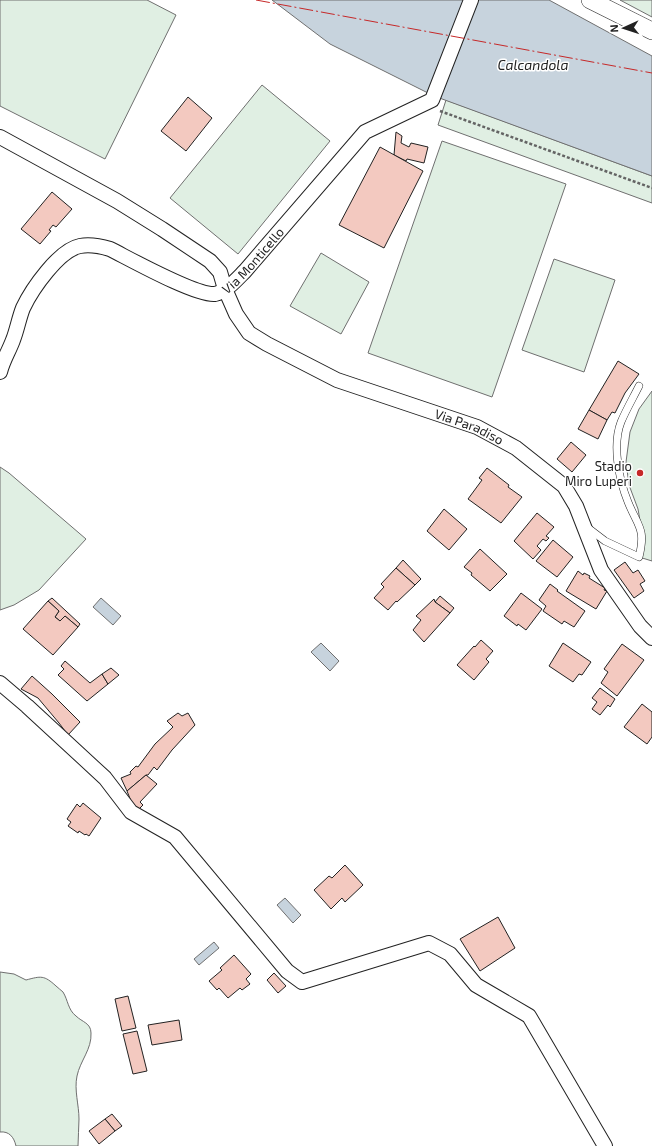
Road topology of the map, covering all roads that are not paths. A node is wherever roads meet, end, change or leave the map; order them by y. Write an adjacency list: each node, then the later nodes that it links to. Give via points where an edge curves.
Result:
1 (471, 0): 5 (street, Via Monticello, via 432,100 365,132 245,271)
2 (590, 0): 3 (street)
3 (652, 31)
4 (0, 137): 5 (street, Via Monticello, via 117,201 192,249 216,267)
5 (225, 289): 6 (street, via 216,294 188,287 110,249 96,245 70,249 44,275 23,308); 8 (street, Via Paradiso, via 236,314 249,333 267,344 337,380 477,427 516,448 564,486)
6 (0, 372)
7 (639, 386): 8 (lane, via 621,422 617,454 621,481 628,503 642,532 638,557 605,542)
8 (583, 524): 9 (street, Via Paradiso, via 601,570 640,626)
9 (652, 638)
10 (0, 683): 11 (street, via 105,778 131,812 175,837 287,971 302,982 429,943 450,954 476,985 530,1016)
11 (605, 1146)

